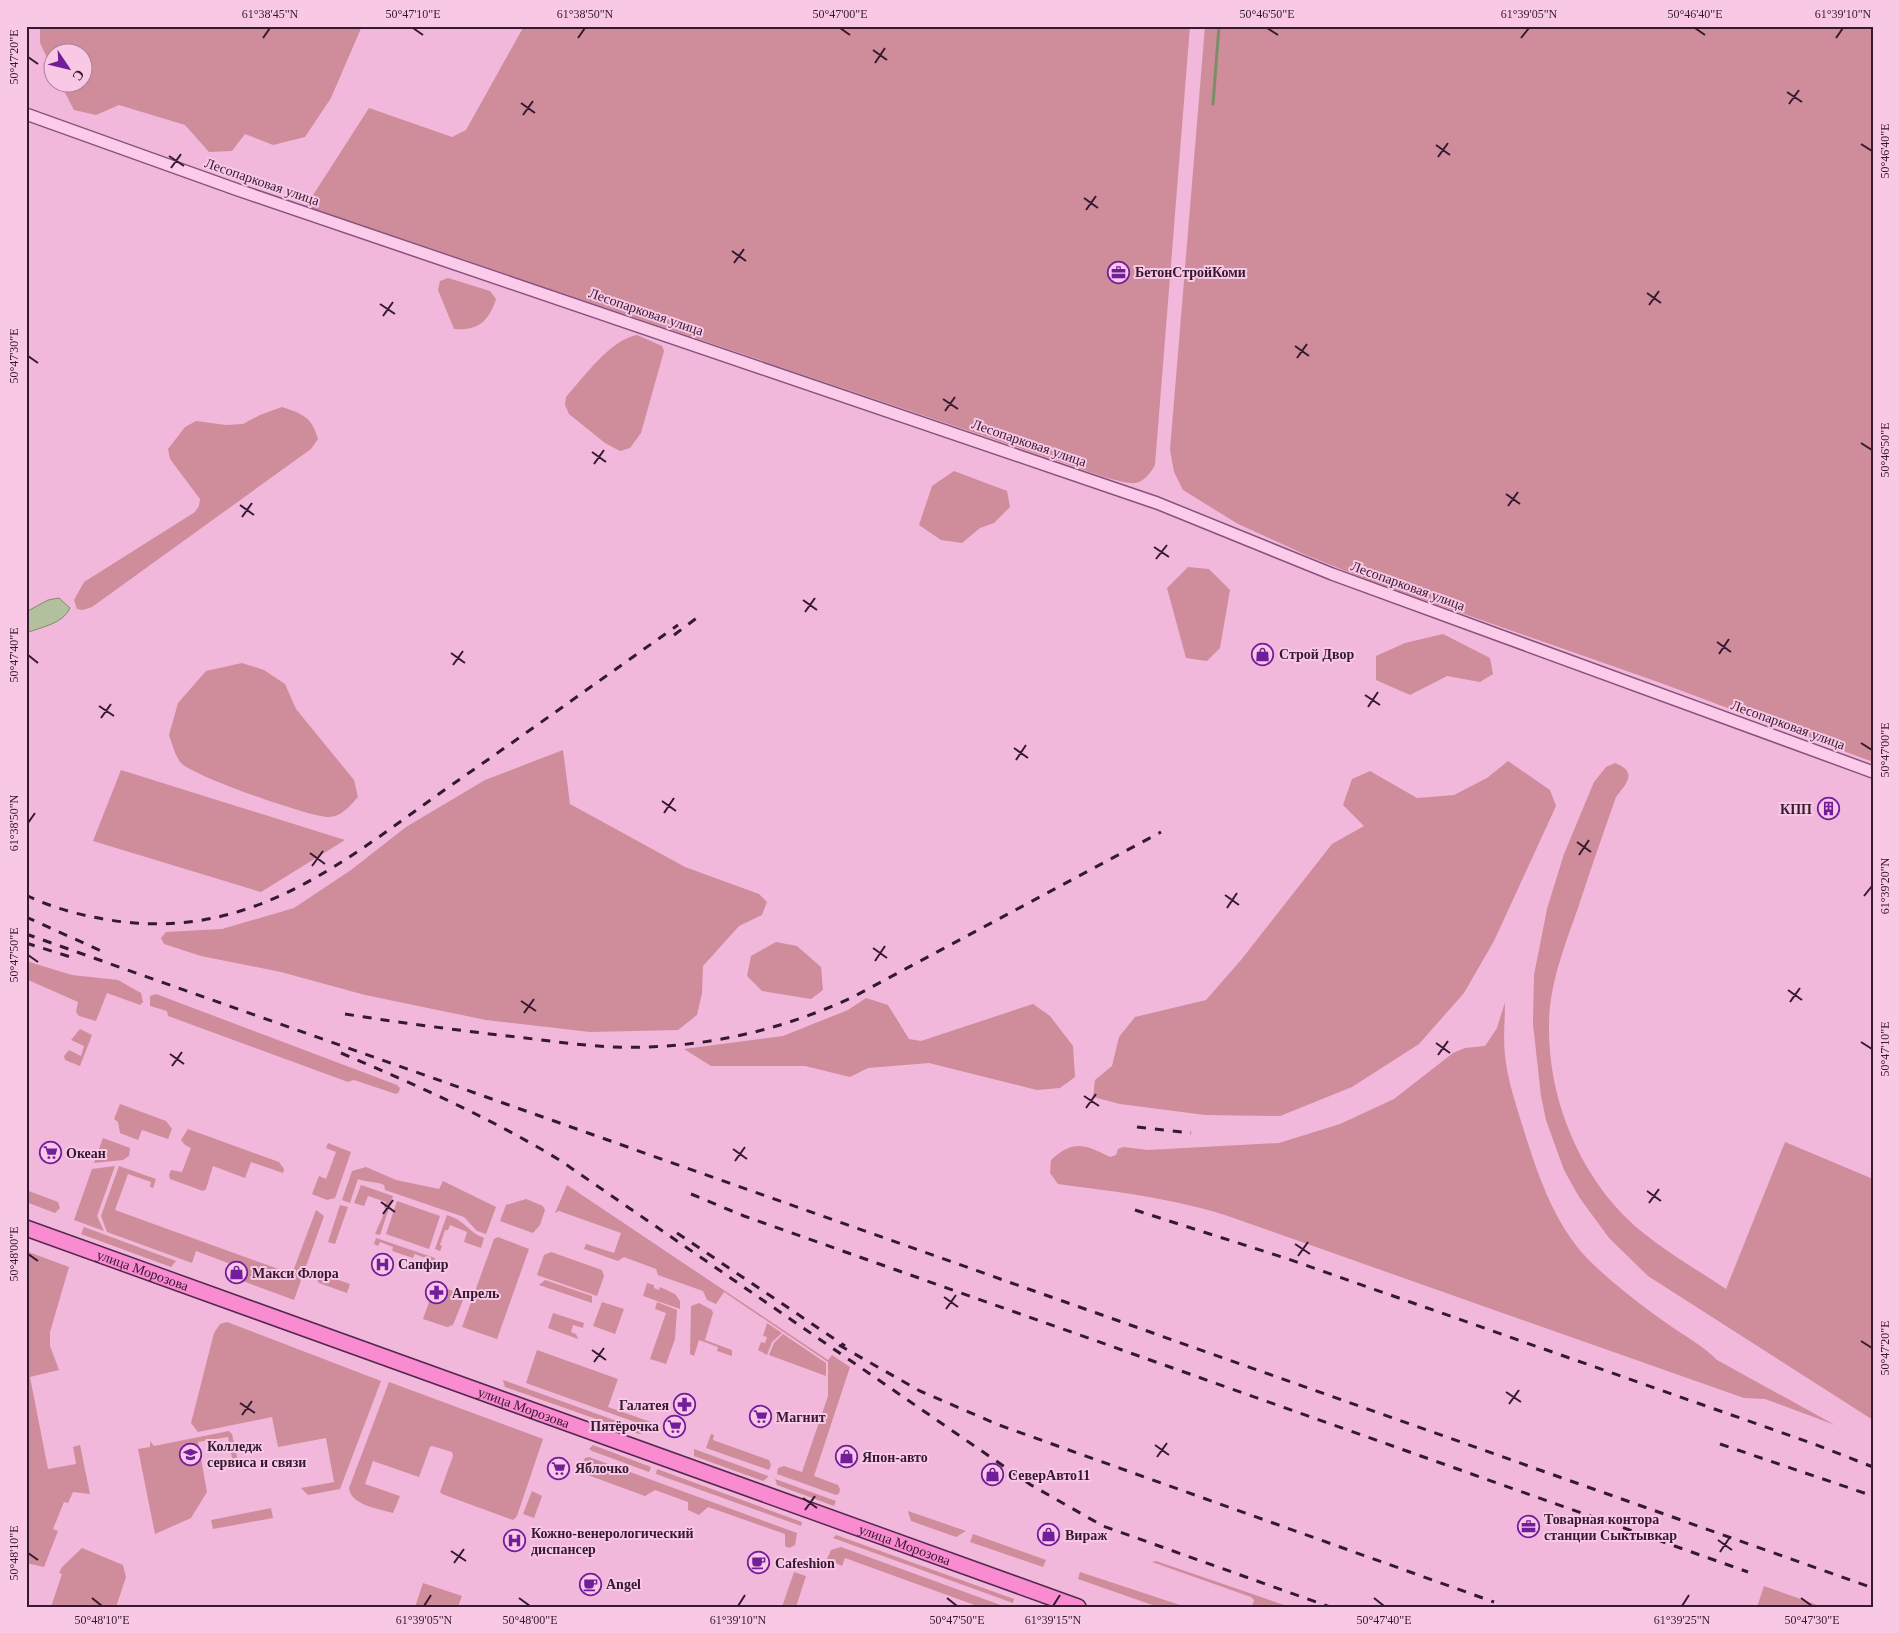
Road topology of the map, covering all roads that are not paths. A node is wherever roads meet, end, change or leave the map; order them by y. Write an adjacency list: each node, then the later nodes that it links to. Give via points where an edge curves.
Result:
1 (26, 114): 2 (street, Лесопарковая улица, via 238,190 1156,503 1332,574)
2 (1873, 772)
3 (26, 1228): 4 (main road, улица Морозова)
4 (1062, 1604): 5 (main road, улица Морозова)
5 (1078, 1607)

